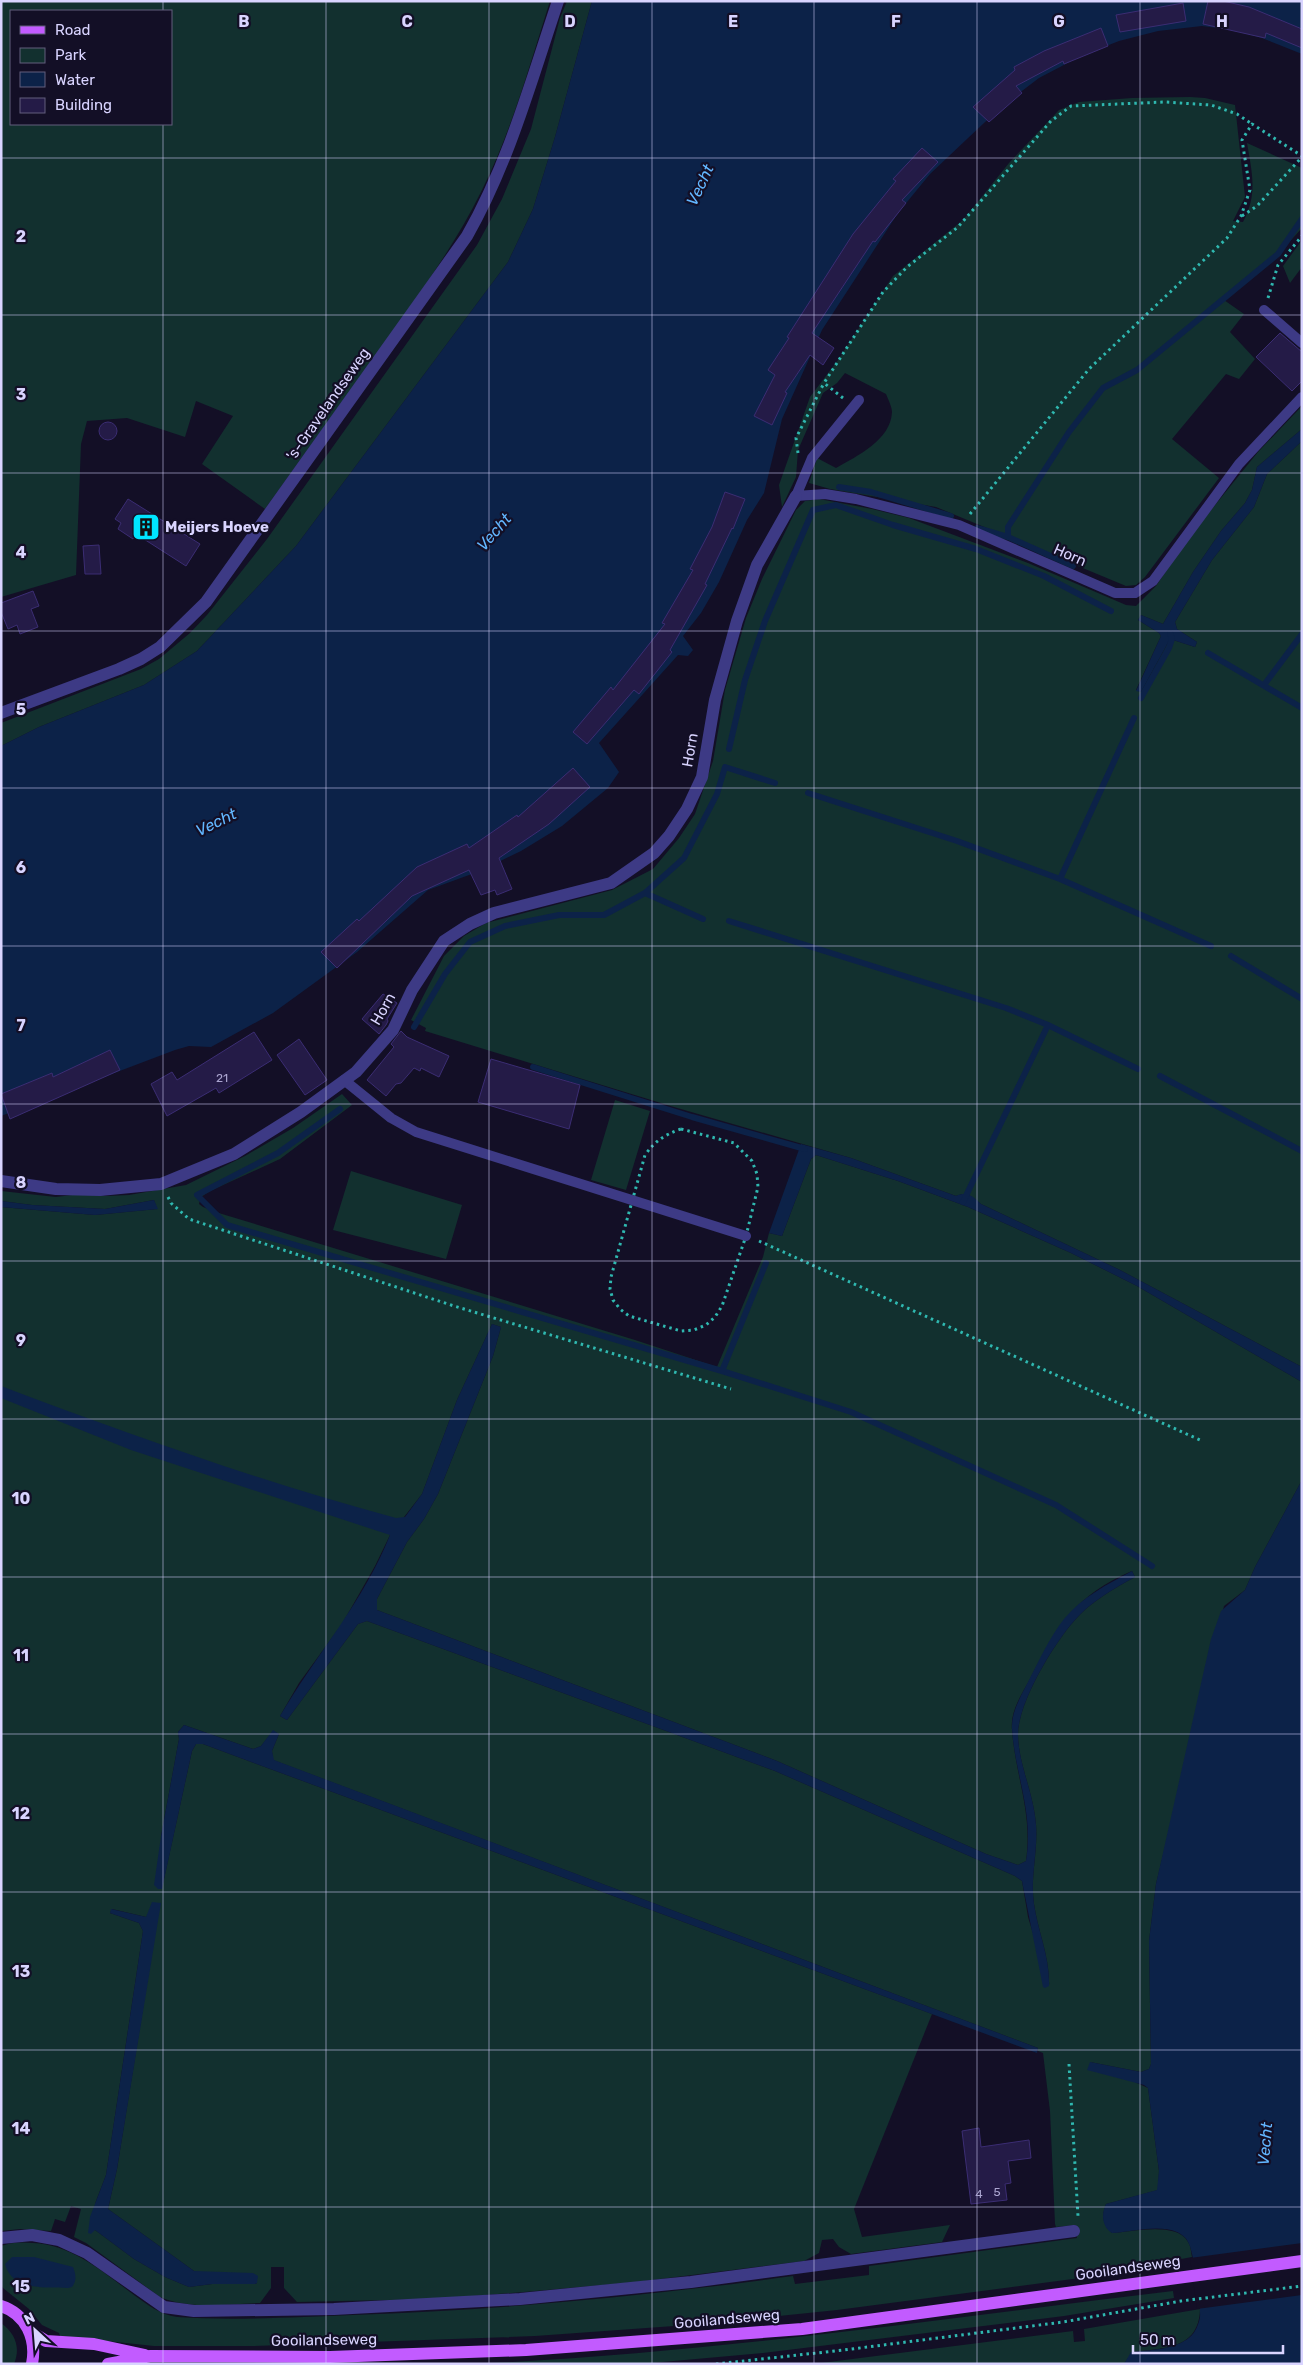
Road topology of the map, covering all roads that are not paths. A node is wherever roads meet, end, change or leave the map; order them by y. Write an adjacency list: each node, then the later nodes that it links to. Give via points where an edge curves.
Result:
1 (558, 1): 7 (street, 's-Gravelandseweg, via 515,132 468,236 206,602 160,647 140,659)
2 (1264, 310): 3 (lane)
3 (1302, 343)
4 (1302, 397): 6 (lane, Horn, via 1238,464 1153,581 1135,593 1114,593 959,525 856,499 825,494)
5 (857, 403): 6 (lane, via 812,458)
6 (796, 496): 8 (street, Horn, via 758,565 736,621 715,700 702,777 687,809 669,836 640,865 611,883 494,913 470,924 444,942 412,990 392,1030 356,1072)
7 (1, 713)
8 (344, 1080): 9 (street, Horn, via 301,1112 234,1154 161,1184 100,1190 56,1189); 10 (lane, via 390,1118 416,1132)
9 (1, 1181)
10 (746, 1236)
11 (1074, 2232): 12 (street, Gooilandseweg, via 691,2282 530,2298 194,2311 164,2307 87,2253 59,2240 32,2235)
12 (1, 2238)
13 (1302, 2261): 17 (main road, Gooilandseweg, via 802,2329 526,2350)
14 (3, 2306): 15 (main road, via 25,2323)
15 (30, 2332): 16 (main road, Gooilandseweg, via 46,2341 94,2344); 18 (main road, via 34,2344)
16 (151, 2356): 17 (main road, Gooilandseweg); 19 (main road, Gooilandseweg)
17 (330, 2357): 20 (lane)
18 (32, 2364)
19 (108, 2364)
20 (304, 2364)

